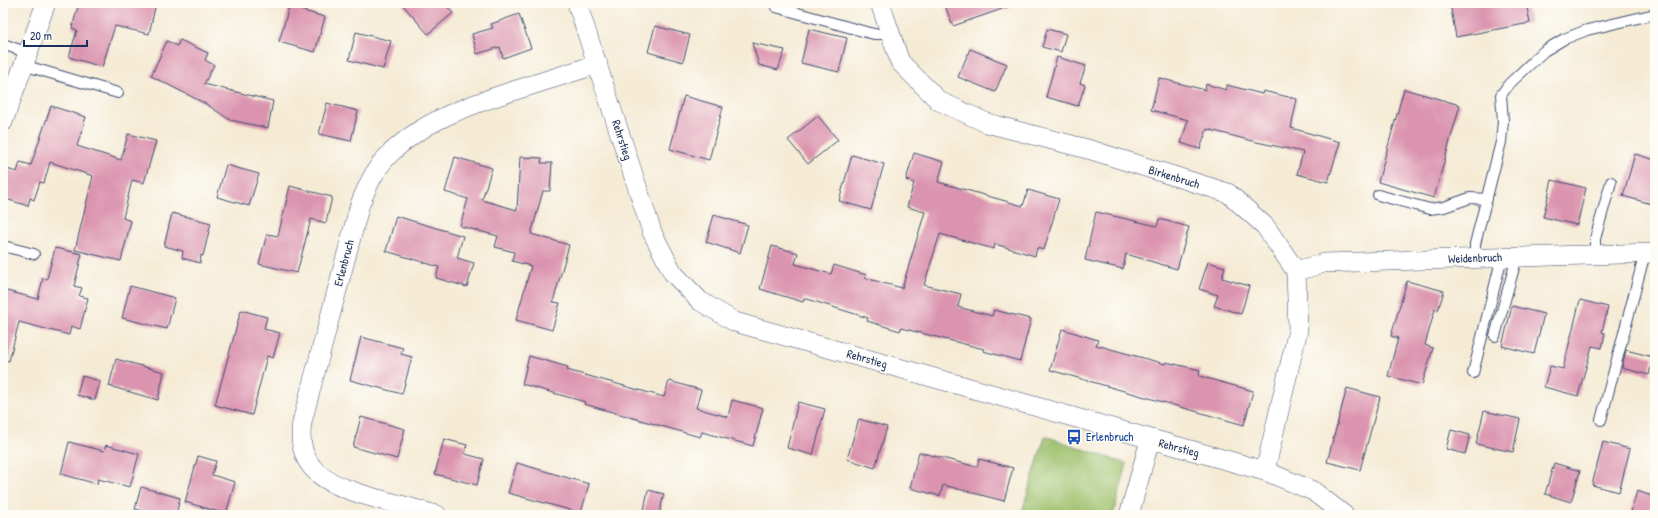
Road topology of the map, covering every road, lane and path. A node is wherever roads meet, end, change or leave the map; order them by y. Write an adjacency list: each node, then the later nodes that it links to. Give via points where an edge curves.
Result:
1 (46, 3): 8 (street)
2 (577, 3): 9 (street, Rehrstieg)
3 (880, 3): 6 (street, Birkenbruch)
4 (776, 7): 6 (lane, via 874,34)
5 (1655, 14): 14 (lane, via 1587,30 1564,39 1544,51 1509,84 1501,95 1501,142)
6 (890, 34): 21 (street, Birkenbruch, via 900,62 939,101 987,123 1090,150 1228,193 1265,226)
7 (3, 44): 8 (lane)
8 (26, 59): 10 (lane); 11 (street)
9 (598, 64): 25 (street, Rehrstieg, via 652,232 673,273 700,301 735,322); 27 (street, Erlenbruch, via 480,102 430,124 398,146 385,160 372,178 360,204 302,422 300,434 303,451 317,473 336,486)
10 (118, 93)
11 (3, 122)
12 (1611, 182): 18 (lane, via 1595,238)
13 (1378, 195): 14 (lane, via 1430,209 1470,198)
14 (1487, 199): 20 (lane, via 1475,244)
15 (3, 246): 17 (lane)
16 (1650, 253): 18 (street, Weidenbruch); 24 (lane)
17 (34, 254)
18 (1595, 255): 19 (street, Weidenbruch)
19 (1510, 257): 20 (street, Weidenbruch); 22 (lane); 23 (lane)
20 (1475, 258): 21 (street, Weidenbruch, via 1324,263)
21 (1296, 271): 26 (street, via 1298,330)
22 (1495, 336)
23 (1473, 373)
24 (1601, 420)
25 (1150, 440): 26 (street, Rehrstieg); 28 (street)
26 (1265, 471): 29 (street, Rehrstieg, via 1313,491)
27 (437, 515)
28 (1130, 515)
29 (1344, 515)

